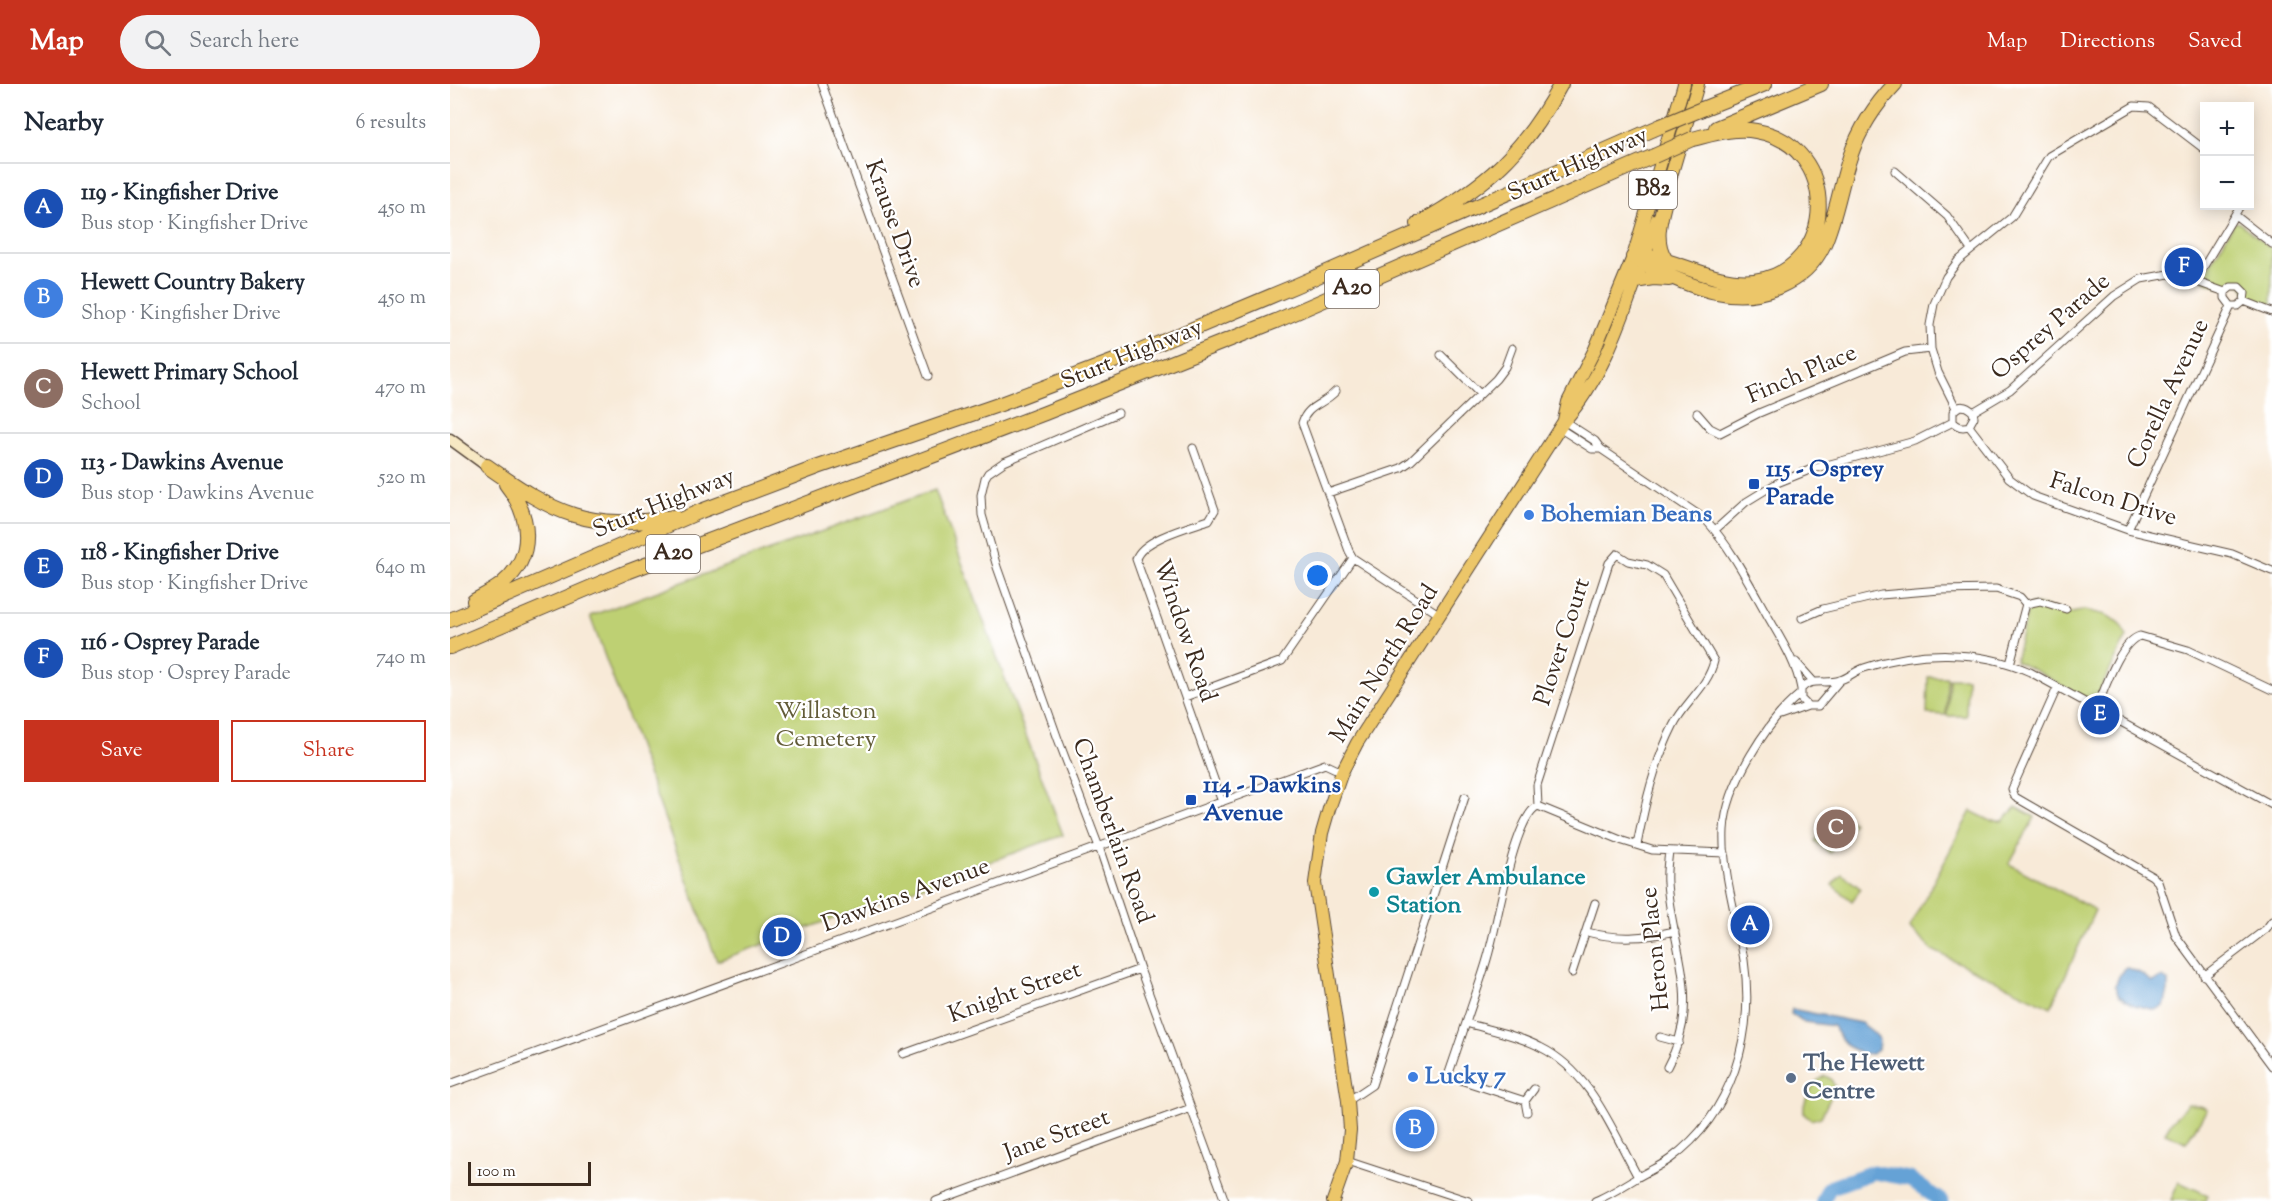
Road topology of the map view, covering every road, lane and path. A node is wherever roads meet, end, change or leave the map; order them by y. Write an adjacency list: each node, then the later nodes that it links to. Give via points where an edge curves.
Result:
1 (822, 84): 29 (street, Krause Drive)
2 (1561, 84): 16 (highway, via 1527,138 1487,180 1456,203)
3 (1684, 84): 17 (main road, B82)
4 (1698, 84): 11 (main road, B82)
5 (1766, 84): 16 (highway, Sturt Highway / A20, bridge)
6 (1821, 84): 8 (highway, Sturt Highway / A20)
7 (1895, 84): 21 (highway, via 1858,136 1827,236 1807,268 1785,284 1757,294 1725,294)
8 (1692, 139): 18 (highway, via 1743,130 1766,133 1784,141 1806,162 1815,178 1820,199 1818,224 1800,256 1787,268 1763,279 1727,279); 54 (highway, Sturt Highway / A20, bridge, via 1276,321 627,572)
9 (2200, 145): 15 (street, via 2149,107 2130,107 2049,156 2012,217)
10 (1895, 171): 15 (street, via 1947,216)
11 (1667, 192): 17 (main road, B82); 18 (highway, via 1659,232)
12 (2238, 210): 13 (street)
13 (2235, 215): 14 (street); 20 (street)
14 (2272, 244)
15 (1971, 250): 27 (street, via 1958,261 1939,290 1930,325)
16 (1359, 258): 43 (highway, Sturt Highway / A20, via 1127,356)
17 (1638, 259): 18 (highway); 19 (main road, Main North Road); 21 (highway); 37 (main road, Main North Road, via 1568,402)
18 (1665, 259)
19 (1635, 281): 21 (highway, via 1653,278); 37 (main road, Main North Road, via 1618,330 1576,407)
20 (2195, 281): 22 (street, Osprey Parade); 33 (street, Osprey Parade, via 2169,274 2135,282 2114,296 2010,390)
21 (1683, 282)
22 (2225, 292): 23 (street, via 2231,286 2239,287 2245,293); 24 (street)
23 (2244, 301): 24 (street); 25 (street)
24 (2230, 306): 45 (street, Corella Avenue)
25 (2272, 312)
26 (1512, 348): 31 (street, via 1505,367)
27 (1930, 349): 32 (street); 35 (street, Finch Place, via 1905,352 1759,412 1720,434)
28 (1441, 355): 31 (street)
29 (928, 376)
30 (1336, 391): 42 (street, via 1327,401 1306,412 1302,423)
31 (1480, 394): 42 (street, via 1412,461)
32 (1956, 408): 33 (street, via 1962,405); 36 (street)
33 (1973, 412): 38 (street)
34 (1118, 413): 73 (street, Chamberlain Road, via 1004,462 988,473 981,495 982,515 1024,644)
35 (1697, 413)
36 (1953, 422): 38 (street, via 1963,428); 44 (street, via 1915,441 1812,468 1786,479 1746,502)
37 (1561, 425): 44 (street, via 1595,441); 51 (main road, Main North Road)
38 (1969, 426): 45 (street, Falcon Drive, via 2009,478 2025,492)
39 (450, 439): 41 (main road)
40 (1193, 448): 62 (street, Window Road, via 1215,510 1212,516 1152,542 1136,559)
41 (487, 466): 43 (highway, via 538,501 586,518 639,522); 50 (highway, via 521,508 525,548 519,564 502,584)
42 (1328, 493): 46 (street)
43 (701, 511): 53 (highway, Sturt Highway / A20)
44 (1715, 530): 55 (street)
45 (2128, 531): 47 (street, Falcon Drive, via 2232,554)
46 (1353, 558): 51 (street); 62 (street, via 1282,662)
47 (2272, 571)
48 (2026, 604): 49 (street, via 2040,601); 52 (street, via 2020,597 1996,589 1940,590 1881,595); 56 (street)
49 (2066, 609)
50 (450, 615)
51 (1440, 615): 67 (main road, Main North Road)
52 (1802, 618)
53 (450, 621)
54 (450, 647)
55 (1792, 658): 58 (street); 61 (street)
56 (2010, 664): 57 (street, via 1970,655 1930,656 1862,668); 59 (street)
57 (1840, 680): 58 (street); 63 (street)
58 (1816, 682): 61 (street, via 1808,682); 63 (street, via 1825,690)
59 (2057, 688): 65 (street); 82 (street, via 2012,789 2015,797 2152,876 2158,882 2174,931)
60 (2272, 690): 65 (street, via 2188,650 2140,636 2124,647)
61 (1801, 691): 64 (street, via 1801,699); 66 (street)
62 (1185, 697): 69 (street, Window Road)
63 (1824, 700): 64 (street, via 1818,706)
64 (1808, 706): 66 (street)
65 (2096, 710): 70 (street)
66 (1780, 716): 75 (street, via 1755,746 1740,773 1724,827)
67 (1342, 772): 69 (street, Dawkins Avenue, via 1325,764); 91 (main road, Main North Road, via 1322,833 1315,883)
68 (1465, 797): 91 (street, via 1372,1085)
69 (1222, 802): 73 (street, Dawkins Avenue)
70 (2272, 805)
71 (1538, 806): 72 (street); 72 (street, Plover Court, via 1537,785 1612,557 1617,554 1647,565 1664,575 1714,661 1712,672 1673,724 1649,784); 83 (street, via 1527,816 1507,872 1491,945)
72 (1637, 845): 74 (street)
73 (1099, 847): 80 (street, Chamberlain Road); 89 (street, Dawkins Avenue)
74 (1669, 850): 75 (street); 78 (street, Heron Place, via 1667,881)
75 (1725, 853): 96 (street, via 1746,977 1747,1023 1738,1065 1722,1101 1694,1138 1669,1160)
76 (1595, 903): 79 (street)
77 (2272, 921): 82 (street)
78 (1675, 931): 79 (street, via 1623,938); 85 (street, Heron Place, via 1685,1005)
79 (1587, 932): 81 (street)
80 (1140, 969): 86 (street, Knight Street); 93 (street, Chamberlain Road)
81 (1572, 974)
82 (2204, 976): 88 (street)
83 (1466, 1023): 92 (street, via 1448,1076); 96 (street, via 1538,1046 1568,1067 1597,1102)
84 (1660, 1037): 85 (street, Heron Place)
85 (1679, 1042): 87 (street, Heron Place)
86 (903, 1054)
87 (1667, 1066)
88 (2272, 1066)
89 (450, 1083)
90 (1534, 1089): 92 (street)
91 (1347, 1101): 95 (main road, Main North Road)
92 (1525, 1101): 94 (street)
93 (1191, 1108): 97 (street, Jane Street); 98 (street, Chamberlain Road)
94 (1527, 1113)
95 (1347, 1161): 99 (main road, Main North Road); 100 (street)
96 (1638, 1177): 101 (street)
97 (936, 1201)
98 (1225, 1201)
99 (1333, 1201)
100 (1469, 1201)
101 (1595, 1201)

